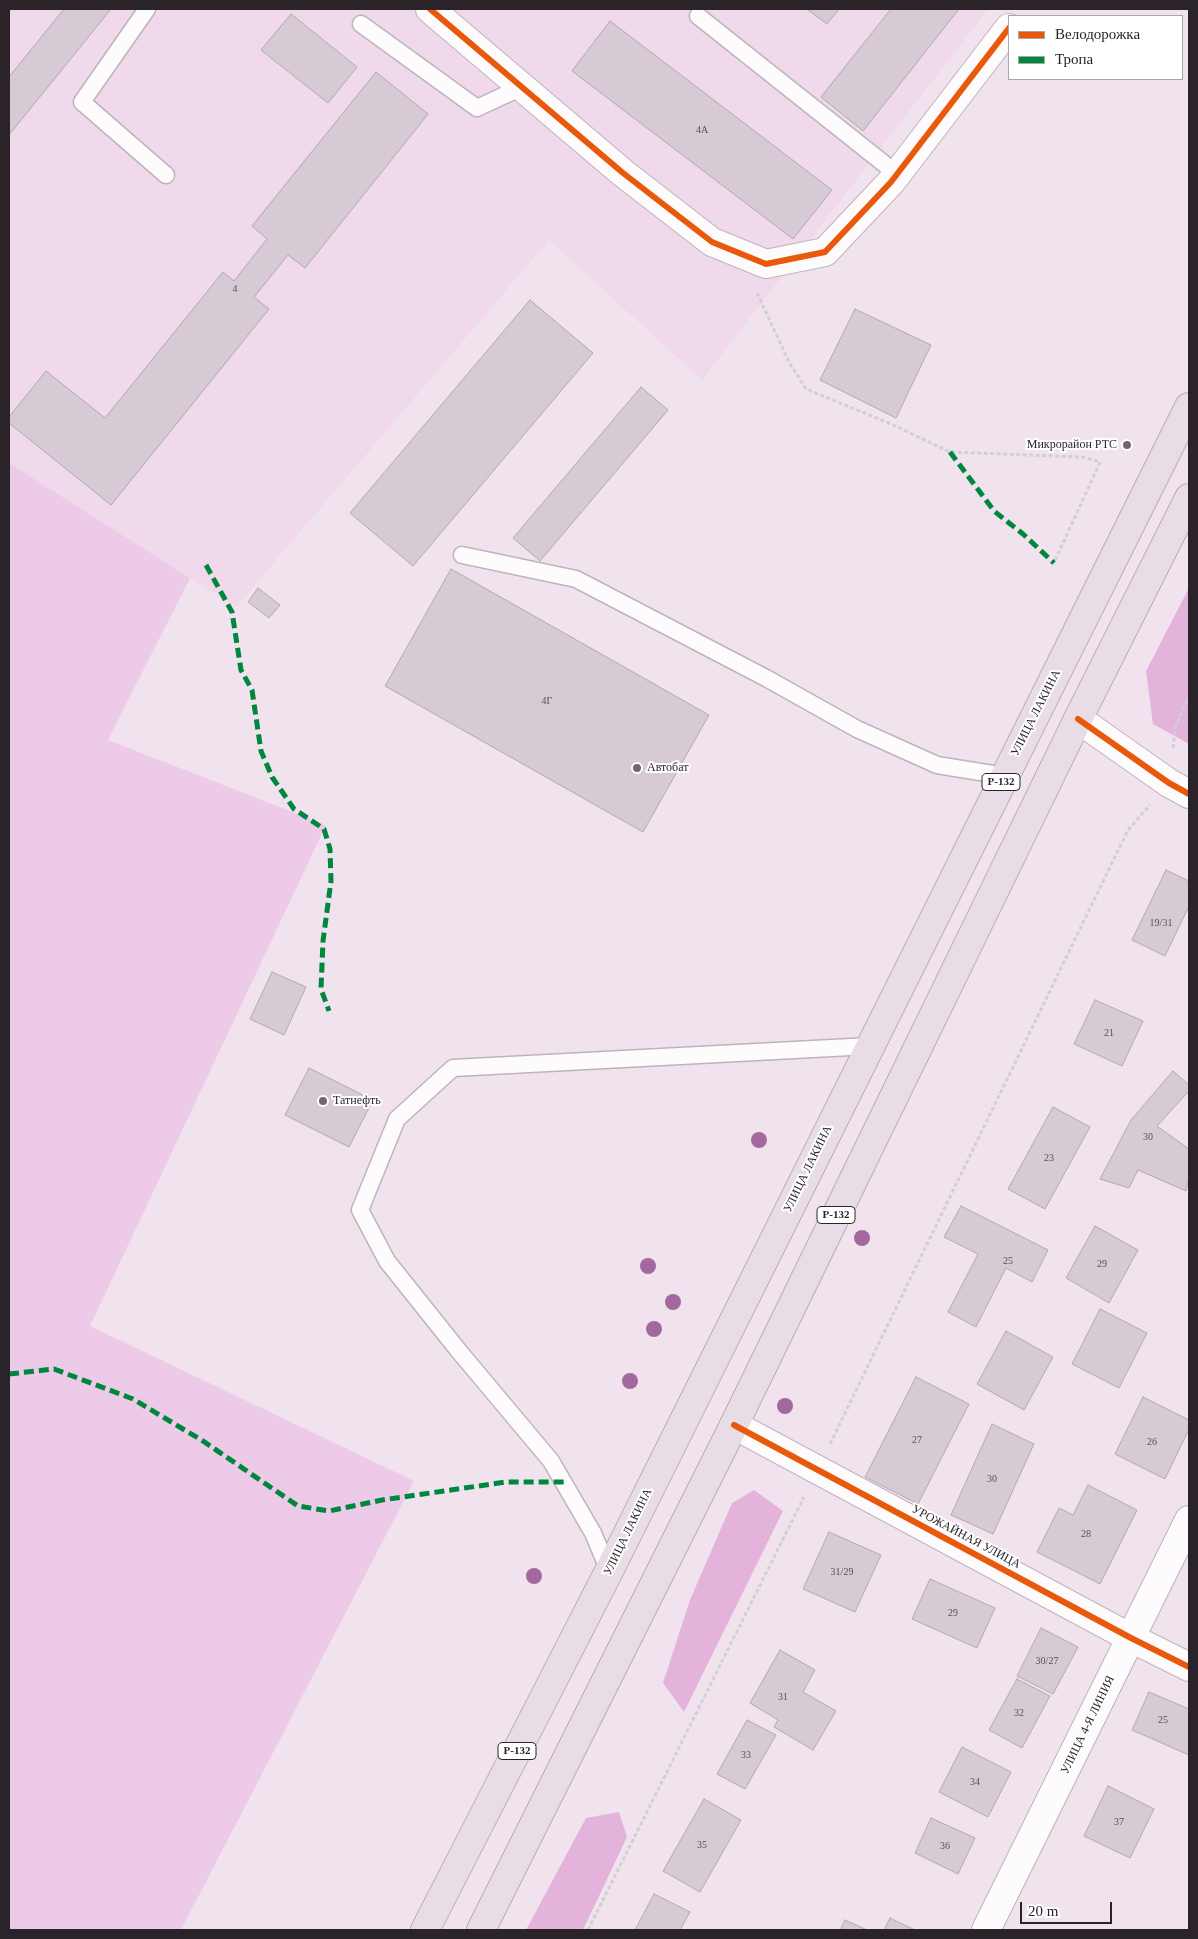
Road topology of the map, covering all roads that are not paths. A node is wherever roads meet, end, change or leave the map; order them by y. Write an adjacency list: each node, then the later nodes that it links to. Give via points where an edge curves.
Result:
1 (147, 9): 8 (lane, via 82,102)
2 (430, 9): 6 (street)
3 (698, 16): 7 (lane)
4 (361, 24): 6 (lane, via 477,108)
5 (1008, 29): 7 (street)
6 (522, 86): 7 (street, via 624,173 712,242 766,264 825,252)
7 (897, 174)
8 (166, 175)
9 (1189, 407): 13 (highway, УЛИЦА ЛАКИНА / Р-132)
10 (1189, 498): 12 (highway, Р-132)
11 (462, 555): 13 (lane, via 576,579 857,729 938,765)
12 (1078, 720): 14 (street); 16 (highway, Р-132)
13 (1004, 776): 15 (highway, УЛИЦА ЛАКИНА / Р-132)
14 (1179, 788)
15 (870, 1046): 18 (highway, УЛИЦА ЛАКИНА / Р-132); 18 (lane, via 453,1068 397,1119 360,1210 387,1261 551,1461 593,1533)
16 (734, 1425): 19 (street, УРОЖАЙНАЯ УЛИЦА); 22 (highway, Р-132)
17 (1189, 1520): 19 (street, УЛИЦА 4-Я ЛИНИЯ)
18 (609, 1571): 21 (highway, УЛИЦА ЛАКИНА / Р-132)
19 (1131, 1638): 20 (street, УРОЖАЙНАЯ УЛИЦА); 23 (street, УЛИЦА 4-Я ЛИНИЯ)
20 (1189, 1667)
21 (424, 1930)
22 (481, 1930)
23 (986, 1930)

